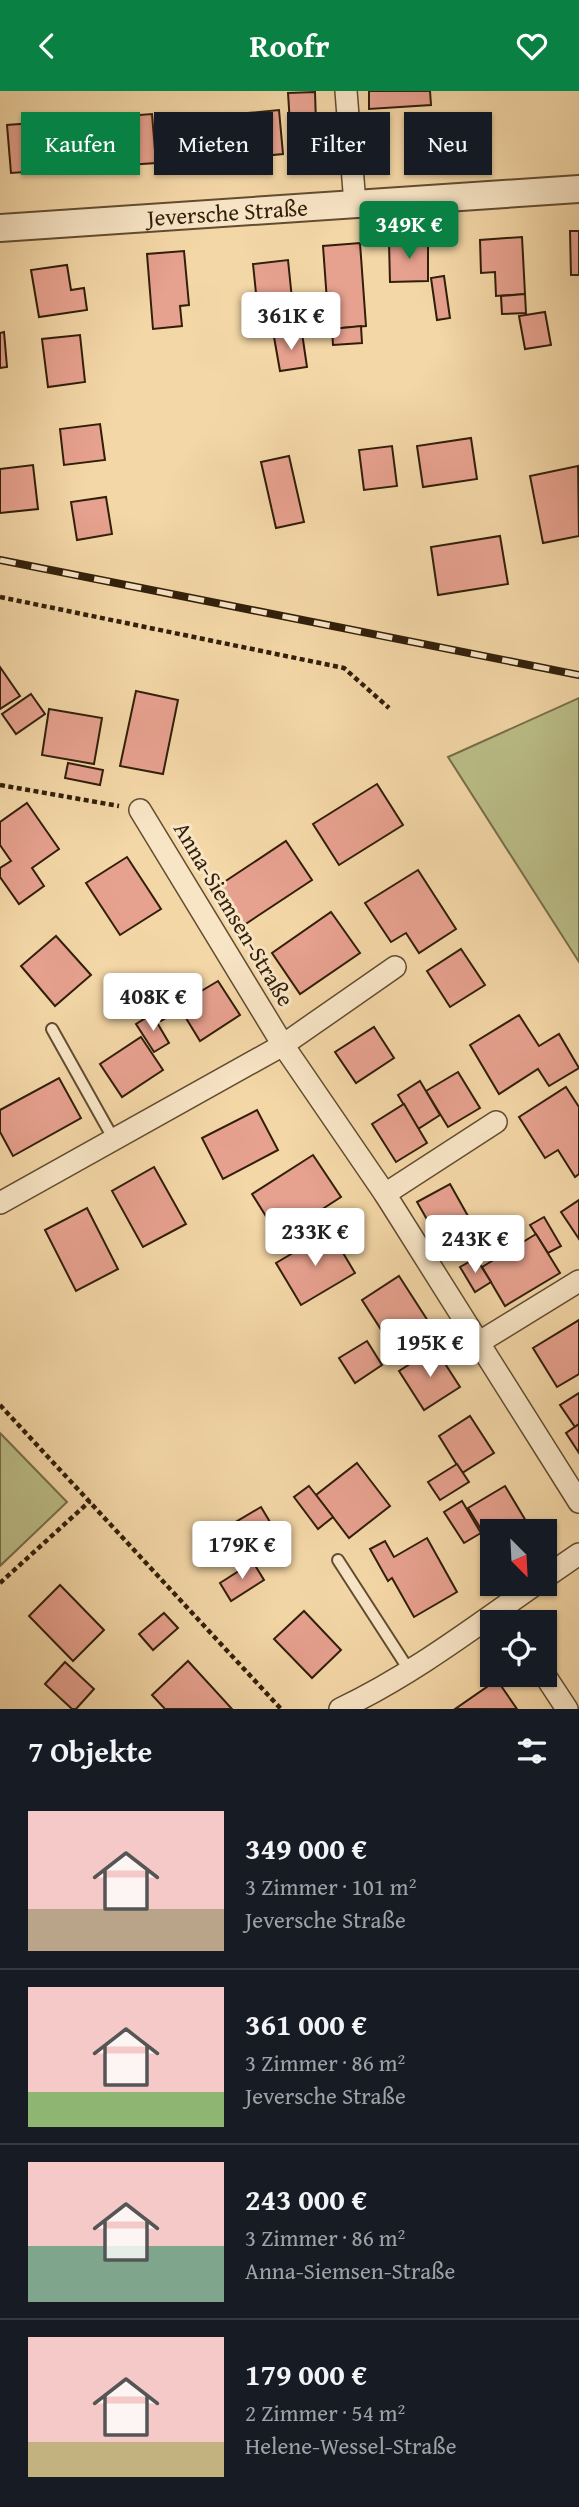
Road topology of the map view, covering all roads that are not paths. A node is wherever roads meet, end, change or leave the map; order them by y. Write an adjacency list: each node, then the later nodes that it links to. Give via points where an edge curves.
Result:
1 (346, 91): 3 (street)
2 (579, 189): 3 (street, Jeversche Straße)
3 (355, 204): 4 (street, Jeversche Straße)
4 (0, 228)
5 (140, 810): 8 (street, Anna-Siemsen-Straße)
6 (394, 967): 8 (street, Anna-Siemsen-Straße)
7 (52, 1029): 10 (lane)
8 (284, 1045): 10 (street, Anna-Siemsen-Straße); 11 (street, Anna-Siemsen-Straße)
9 (496, 1122): 11 (street)
10 (113, 1138): 12 (street, Anna-Siemsen-Straße)
11 (385, 1194): 14 (street, Anna-Siemsen-Straße)
12 (1, 1201)
13 (579, 1281): 14 (street)
14 (478, 1343): 15 (street, Anna-Siemsen-Straße)
15 (579, 1502)
16 (579, 1554): 18 (street)
17 (338, 1560): 22 (lane)
18 (557, 1569)
19 (524, 1596): 20 (street)
20 (510, 1610)
21 (480, 1628): 22 (street)
22 (409, 1670): 24 (street)
23 (553, 1687): 25 (street)
24 (340, 1709)
25 (567, 1709)

